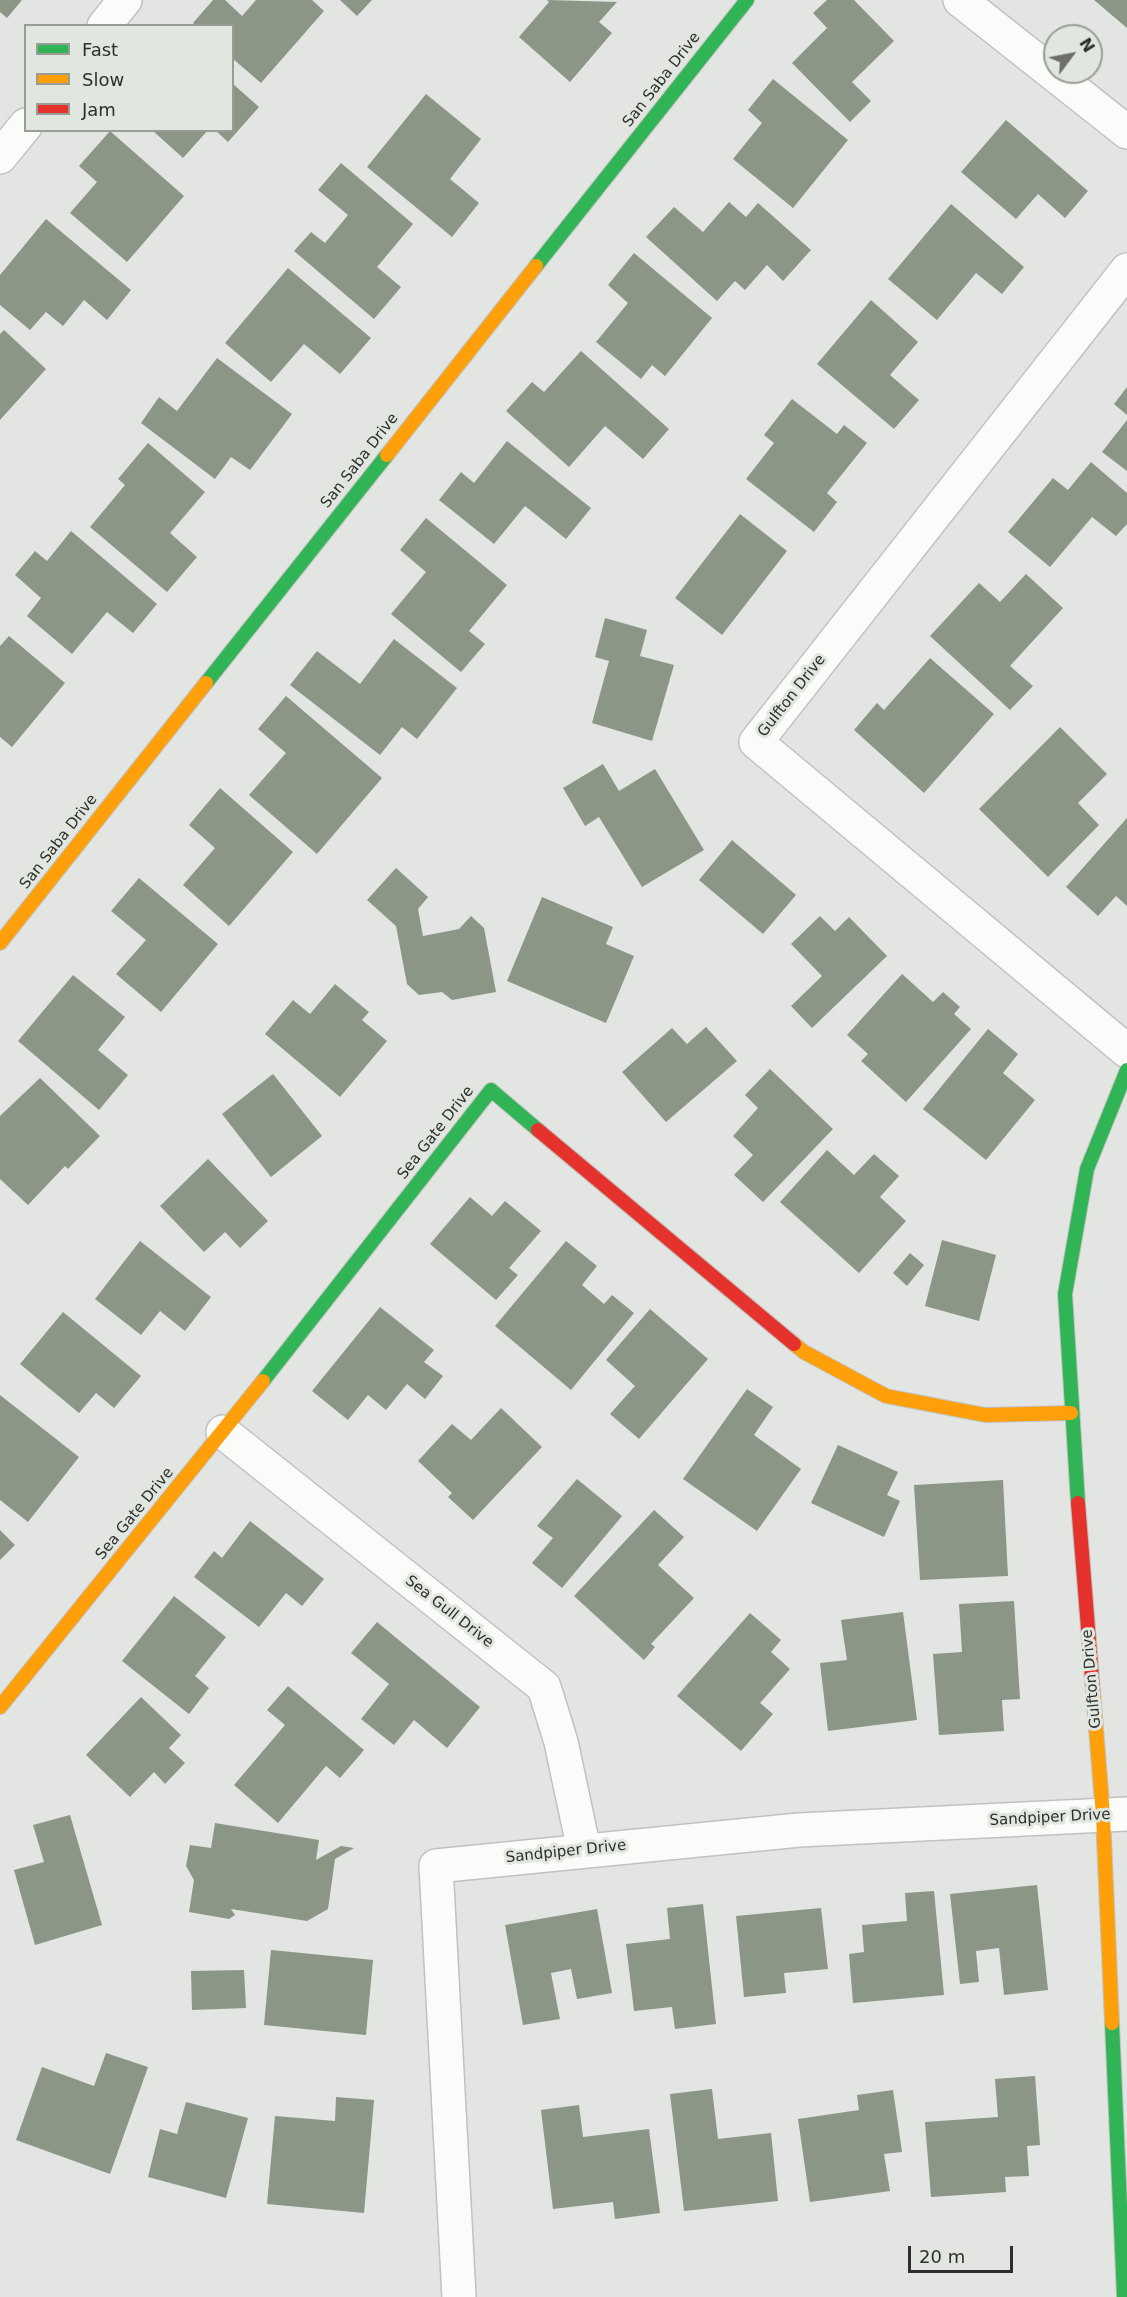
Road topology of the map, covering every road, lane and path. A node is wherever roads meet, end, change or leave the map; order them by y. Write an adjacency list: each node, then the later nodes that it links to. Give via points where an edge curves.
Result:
1 (125, 0): 4 (street)
2 (747, 0): 9 (street, San Saba Drive)
3 (960, 0): 6 (street)
4 (106, 24)
5 (24, 127): 7 (street)
6 (1127, 132)
7 (0, 157)
8 (1127, 270): 10 (street, Gulfton Drive, via 756,742)
9 (0, 943)
10 (1127, 1051)
11 (1127, 1070): 12 (street, Gulfton Drive, via 1087,1169 1065,1294)
12 (1071, 1413): 13 (street, Sea Gate Drive, via 985,1415 886,1396 804,1352 491,1090); 15 (street, Gulfton Drive)
13 (223, 1432): 14 (street, Sea Gate Drive); 16 (street, Sea Gull Drive, via 544,1687 561,1742)
14 (0, 1707)
15 (1115, 1815): 16 (street, Sandpiper Drive, via 798,1830); 18 (street, Gulfton Drive)
16 (584, 1850): 17 (street, Sandpiper Drive, via 436,1866)
17 (459, 2297)
18 (1124, 2297)

